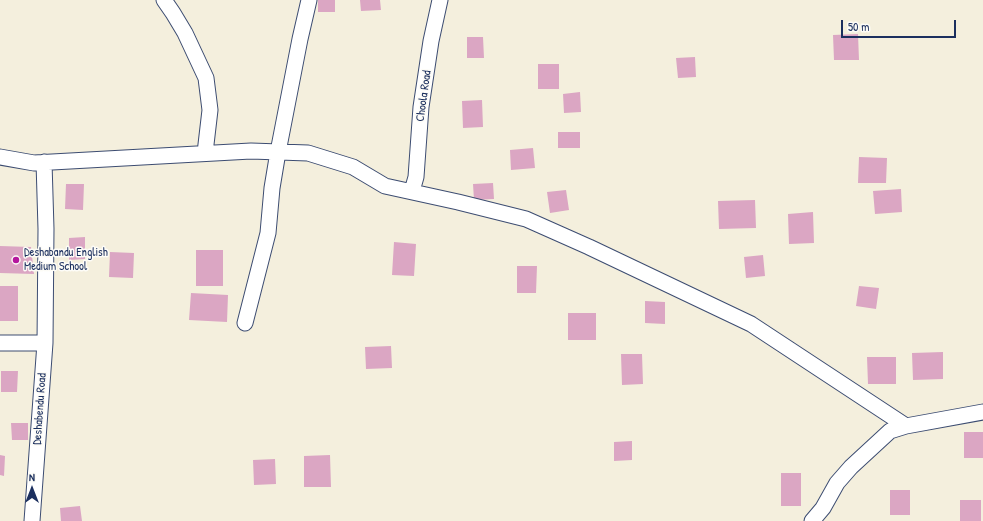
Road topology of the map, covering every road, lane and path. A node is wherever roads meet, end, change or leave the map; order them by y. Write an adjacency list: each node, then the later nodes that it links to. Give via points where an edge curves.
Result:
1 (164, 0): 5 (street, via 181,26 206,78 210,110)
2 (309, 0): 4 (street)
3 (440, 0): 8 (street, Choola Road, via 421,107 416,177)
4 (278, 152): 5 (street); 8 (street, via 308,153 353,167 385,186); 9 (street, via 268,232)
5 (205, 153): 7 (street)
6 (0, 157): 7 (street, via 34,163)
7 (44, 162): 11 (street, Deshabendu Road)
8 (412, 191): 13 (street, via 526,219 744,320)
9 (245, 323)
10 (0, 343): 11 (street)
11 (45, 343): 14 (street, Deshabendu Road)
12 (983, 412): 13 (street)
13 (906, 426): 15 (street, via 890,431 851,467)
14 (32, 521)
15 (812, 521)

